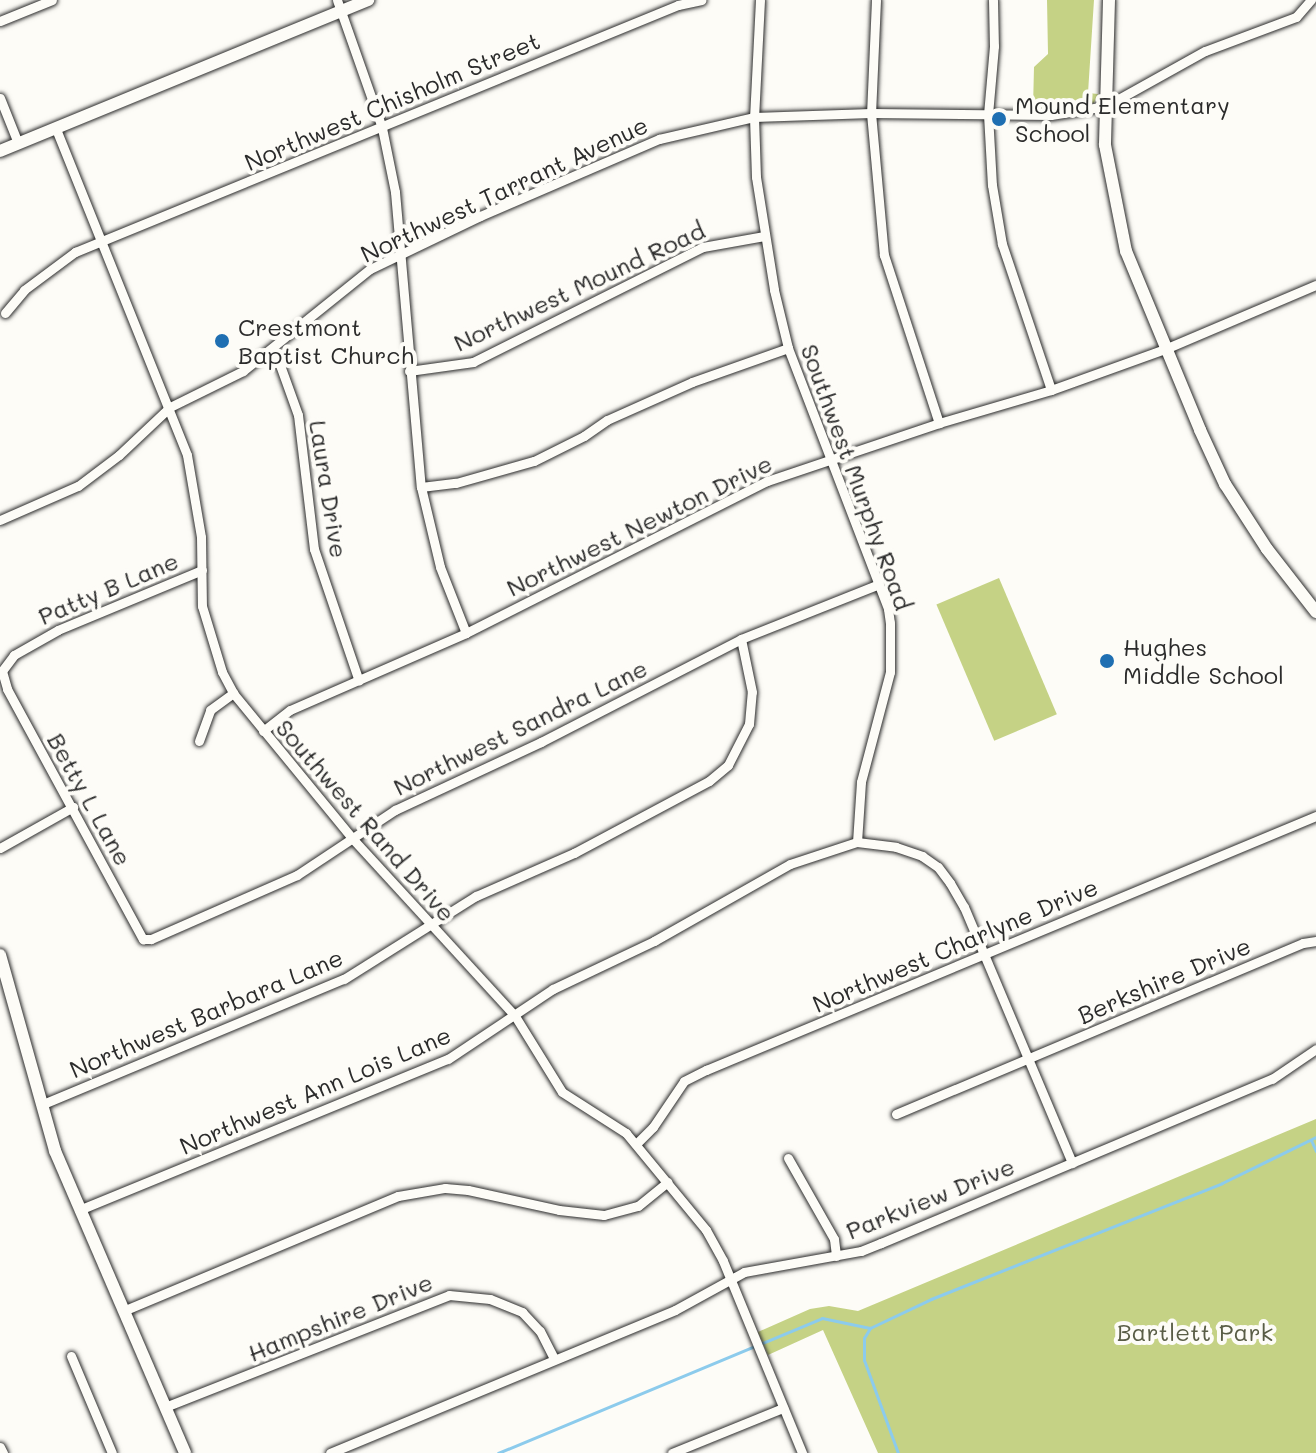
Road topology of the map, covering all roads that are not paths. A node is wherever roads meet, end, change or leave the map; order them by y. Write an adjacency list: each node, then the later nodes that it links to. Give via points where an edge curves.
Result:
1 (52, 0): 10 (street)
2 (368, 0): 9 (main road)
3 (701, 0): 16 (street, Northwest Chisholm Street)
4 (760, 0): 15 (street, Southwest Murphy Road)
5 (876, 0): 13 (street)
6 (993, 0): 14 (street)
7 (1109, 0): 12 (main road)
8 (1311, 0): 12 (street, Northwest Tarrant Avenue, via 1296,17 1205,51)
9 (339, 5): 16 (street); 17 (main road)
10 (0, 21)
11 (0, 98): 18 (street)
12 (1106, 106): 14 (street, Northwest Tarrant Avenue, via 1051,115); 26 (main road, via 1105,145 1126,251)
13 (871, 113): 14 (street, Northwest Tarrant Avenue); 15 (street, Northwest Tarrant Avenue); 31 (street, via 884,255)
14 (988, 114): 29 (street, via 1002,244)
15 (754, 117): 20 (street, Southwest Murphy Road); 22 (street, Northwest Tarrant Avenue, via 659,139)
16 (382, 128): 21 (street, Northwest Chisholm Street); 22 (street)
17 (56, 129): 18 (main road); 21 (street, Southwest Rand Drive)
18 (18, 143): 19 (main road)
19 (0, 151)
20 (764, 236): 25 (street, Southwest Murphy Road); 28 (street, Northwest Mound Road, via 703,247 473,362)
21 (100, 242): 24 (street, Northwest Chisholm Street, via 49,271); 30 (street, Southwest Rand Drive)
22 (401, 254): 27 (street, Northwest Tarrant Avenue, via 341,290); 28 (street)
23 (1316, 285): 26 (street, Northwest Newton Drive)
24 (5, 313)
25 (788, 348): 32 (street, Southwest Murphy Road); 33 (street, via 692,382 607,420 534,461)
26 (1165, 349): 29 (street, Northwest Newton Drive); 37 (main road, via 1239,509)
27 (271, 351): 30 (street, Northwest Tarrant Avenue); 41 (street, Laura Drive, via 298,415 314,549)
28 (409, 371): 33 (street)
29 (1051, 390): 31 (street, Northwest Newton Drive)
30 (170, 407): 34 (street, Northwest Tarrant Avenue, via 78,486); 35 (street, Southwest Rand Drive, via 194,481)
31 (939, 423): 32 (street, Northwest Newton Drive)
32 (829, 458): 36 (street, Southwest Murphy Road); 38 (street, Northwest Newton Drive, via 722,502)
33 (421, 487): 38 (street, via 440,567)
34 (0, 520)
35 (202, 570): 40 (street, Patty B Lane, via 28,646 14,655); 42 (street, Southwest Rand Drive, via 205,617)
36 (879, 584): 39 (street, Northwest Sandra Lane); 48 (street, Southwest Murphy Road, via 888,609 890,672 861,782)
37 (1316, 612)
38 (466, 633): 41 (street, Northwest Newton Drive)
39 (741, 639): 47 (street, Northwest Sandra Lane, via 395,810); 50 (street, Northwest Barbara Lane, via 752,692 749,724 728,765 671,804 476,896)
40 (2, 679): 45 (street, Betty L Lane)
41 (359, 681): 43 (street, Northwest Newton Drive, via 290,710)
42 (233, 693): 43 (street, Southwest Rand Drive); 44 (street, via 210,710)
43 (263, 731): 47 (street, Southwest Rand Drive)
44 (199, 741)
45 (73, 807): 49 (street); 51 (street, Betty L Lane)
46 (1316, 816): 53 (street, Northwest Charlyne Drive)
47 (352, 838): 50 (street, Southwest Rand Drive); 51 (street, Northwest Sandra Lane, via 297,875)
48 (857, 842): 53 (street, via 896,847 938,867 964,907); 55 (street, Northwest Ann Lois Lane, via 790,864 654,941 553,989)
49 (0, 848)
50 (429, 924): 55 (street, Southwest Rand Drive); 58 (street, Northwest Barbara Lane, via 344,979)
51 (143, 939)
52 (1316, 941): 57 (street, Berkshire Drive)
53 (984, 954): 57 (street); 60 (street, Northwest Charlyne Drive, via 684,1081)
54 (0, 955): 58 (main road)
55 (515, 1016): 60 (street, Southwest Rand Drive, via 562,1092); 64 (street, Northwest Ann Lois Lane, via 448,1059)
56 (1316, 1049): 62 (street, Parkview Drive, via 1272,1079)
57 (1028, 1059): 59 (street, Berkshire Drive); 62 (street)
58 (43, 1104): 64 (main road)
59 (896, 1114)
60 (636, 1144): 63 (street, Southwest Rand Drive)
61 (788, 1158): 65 (street, via 834,1239)
62 (1072, 1163): 65 (street, Parkview Drive, via 871,1247)
63 (668, 1182): 66 (street, Southwest Rand Drive, via 714,1243); 67 (street, via 638,1206 604,1215 468,1190 398,1196)
64 (79, 1210): 67 (main road)
65 (836, 1256): 66 (street, Parkview Drive, via 762,1267)
66 (730, 1280): 69 (street, Parkview Drive, via 675,1310); 71 (street, Southwest Rand Drive)
67 (123, 1311): 70 (main road)
68 (71, 1356): 75 (street)
69 (554, 1359): 70 (street, Hampshire Drive, via 540,1331 522,1312 490,1299 449,1295); 77 (street, Parkview Drive)
70 (165, 1407): 76 (main road)
71 (783, 1408): 73 (street); 79 (street, Southwest Rand Drive)
72 (0, 1447): 74 (street)
73 (690, 1450): 78 (street)
74 (3, 1453)
75 (112, 1453)
76 (185, 1453)
77 (330, 1453)
78 (672, 1453)
79 (802, 1453)

